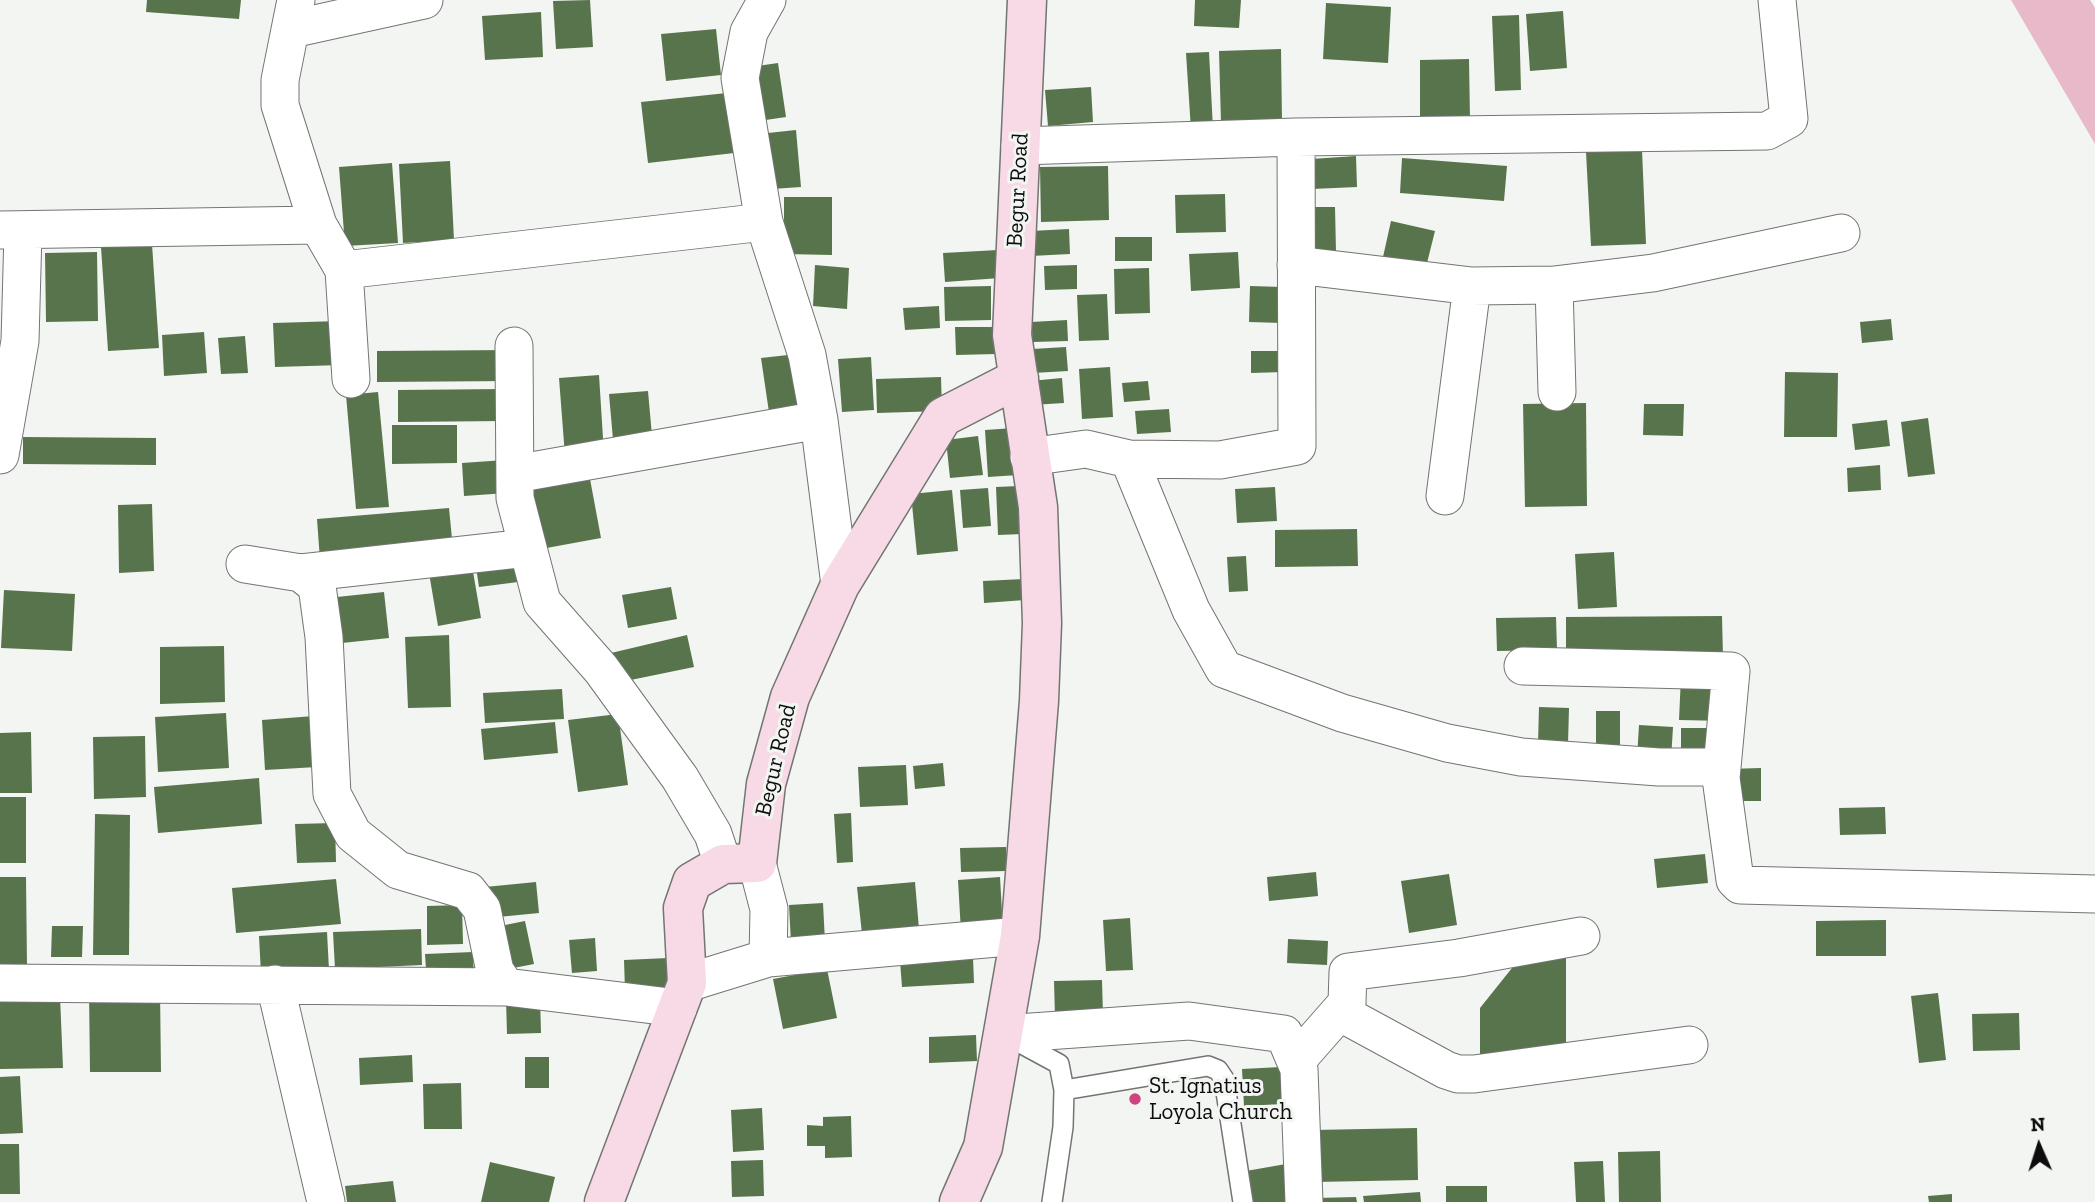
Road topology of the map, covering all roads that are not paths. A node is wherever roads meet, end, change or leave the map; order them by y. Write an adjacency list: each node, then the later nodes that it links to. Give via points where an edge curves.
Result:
1 (424, 0): 5 (street)
2 (767, 0): 8 (street, via 749,33 740,78)
3 (1027, 0): 7 (main road, Begur Road)
4 (1776, 0): 6 (street, via 1789,119 1767,131)
5 (294, 15): 9 (street, via 280,80 280,105)
6 (1296, 137): 7 (street); 12 (street)
7 (1020, 146): 18 (main road, Begur Road, via 1012,335)
8 (764, 222): 13 (street); 20 (street, via 807,355)
9 (318, 225): 10 (street); 13 (street)
10 (11, 231): 21 (street, via 20,341)
11 (1841, 233): 14 (street, via 1653,274)
12 (1296, 265): 15 (street); 23 (street, via 1297,446 1220,460)
13 (344, 270): 17 (street)
14 (1554, 285): 15 (street); 19 (street)
15 (1472, 286): 25 (street)
16 (514, 346): 24 (street)
17 (351, 379)
18 (1019, 379): 22 (main road, Begur Road); 29 (main road, Begur Road, via 943,417)
19 (1556, 392)
20 (819, 421): 24 (street); 29 (street)
21 (0, 455)
22 (1029, 457): 23 (street, via 1086,449); 34 (main road, Begur Road, via 1038,507 1042,623)
23 (1129, 460): 31 (street, via 1191,610 1224,669 1342,713 1447,743 1521,757 1706,767)
24 (515, 474): 26 (street, via 515,498)
25 (1446, 496)
26 (527, 548): 28 (street); 32 (street, via 542,602 601,669 680,778 713,834)
27 (245, 564): 28 (street)
28 (301, 573): 39 (street, via 317,586 332,794 353,834 398,870 468,891 482,909 495,971)
29 (840, 585): 32 (main road, Begur Road, via 790,696)
30 (1523, 666): 31 (street, via 1731,671)
31 (1721, 778): 33 (street, via 1735,880 1740,885)
32 (740, 863): 36 (street, via 769,909); 40 (main road, via 692,882 683,908)
33 (2095, 894)
34 (1020, 936): 36 (street); 42 (main road, Begur Road)
35 (1581, 936): 41 (street, via 1348,972 1350,993)
36 (768, 958): 40 (street)
37 (0, 983): 38 (street)
38 (275, 984): 39 (street); 46 (street)
39 (506, 987): 40 (street)
40 (682, 995): 47 (main road)
41 (1341, 1013): 43 (street, via 1458,1074); 44 (street)
42 (1003, 1034): 44 (street, via 1189,1021 1284,1034); 45 (lane, via 1059,1064); 48 (main road, Begur Road, via 983,1147)
43 (1689, 1045)
44 (1297, 1060): 51 (street)
45 (1064, 1090): 49 (lane); 50 (lane, via 1208,1066 1217,1070 1224,1079)
46 (326, 1202)
47 (604, 1202)
48 (959, 1202)
49 (1052, 1202)
50 (1243, 1202)
51 (1304, 1202)

